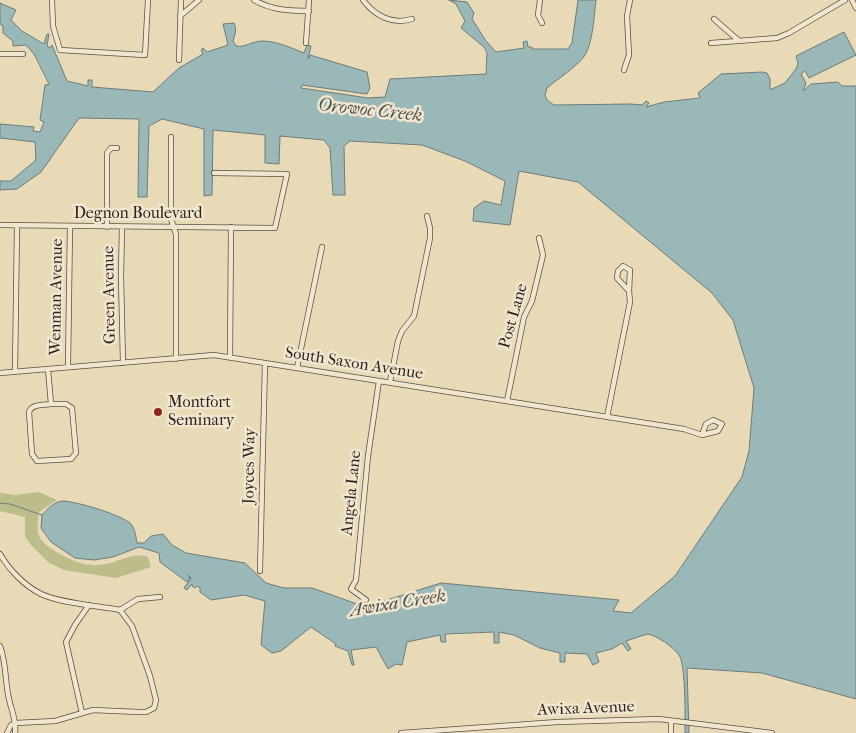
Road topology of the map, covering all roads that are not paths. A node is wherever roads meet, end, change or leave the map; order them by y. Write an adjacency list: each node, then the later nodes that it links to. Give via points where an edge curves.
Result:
1 (52, 0): 2 (street, via 53,26 60,50 145,55)
2 (148, 0)
3 (181, 0): 14 (street)
4 (199, 0): 14 (street)
5 (254, 0): 13 (street, via 280,10)
6 (309, 0): 13 (street)
7 (363, 0): 15 (street, via 378,15 390,20 402,22)
8 (540, 0): 17 (street, via 538,15)
9 (630, 0): 24 (street, via 627,16 629,55)
10 (845, 0): 18 (street, via 784,36)
11 (852, 0): 12 (street)
12 (856, 8)
13 (309, 11): 19 (street)
14 (180, 16): 23 (street)
15 (412, 19)
16 (714, 19): 18 (street)
17 (542, 23)
18 (738, 40): 20 (street)
19 (306, 43)
20 (711, 43)
21 (0, 54): 22 (street)
22 (23, 54)
23 (179, 60)
24 (624, 70)
25 (171, 137): 34 (street, via 171,219)
26 (117, 148): 32 (street, via 111,148 107,153)
27 (214, 173): 35 (street, Degnon Boulevard, via 287,174 276,228)
28 (427, 216): 49 (street, via 430,238 414,316 398,341)
29 (0, 225): 30 (street, Degnon Boulevard)
30 (16, 226): 31 (street, Degnon Boulevard); 46 (street)
31 (70, 226): 32 (street, Degnon Boulevard); 43 (street, Wenman Avenue)
32 (107, 226): 33 (street, Degnon Boulevard)
33 (122, 227): 34 (street, Degnon Boulevard); 42 (street, Green Avenue)
34 (174, 227): 35 (street, Degnon Boulevard); 40 (street)
35 (231, 227): 39 (street)
36 (539, 238): 50 (street, Post Lane, via 543,255 532,301 524,317)
37 (322, 248): 44 (street)
38 (629, 291): 38 (street, via 630,270 623,266 617,278); 52 (street, via 629,308)
39 (230, 357): 40 (street, South Saxon Avenue, via 214,355); 41 (street, South Saxon Avenue)
40 (176, 359): 42 (street, South Saxon Avenue)
41 (265, 362): 44 (street, South Saxon Avenue); 55 (street, Joyces Way)
42 (123, 363): 43 (street, South Saxon Avenue)
43 (68, 367): 45 (street, South Saxon Avenue)
44 (298, 368): 48 (street, South Saxon Avenue)
45 (48, 369): 46 (street, South Saxon Avenue); 51 (street)
46 (15, 371): 47 (street, South Saxon Avenue)
47 (0, 373)
48 (379, 381): 49 (street, South Saxon Avenue); 57 (street, Angela Lane, via 356,580 351,589)
49 (390, 382): 50 (street, South Saxon Avenue)
50 (507, 401): 52 (street, South Saxon Avenue)
51 (51, 404): 51 (street, via 36,406 29,412 32,454 37,461 71,459 76,453 72,408 66,404)
52 (607, 416): 53 (street, South Saxon Avenue, via 684,428)
53 (702, 434)
54 (0, 554): 58 (street, via 13,572 40,594)
55 (260, 571)
56 (160, 597): 59 (street, via 138,599)
57 (366, 600)
58 (89, 605): 59 (street); 61 (street, via 66,642)
59 (120, 610): 61 (street, via 132,626 154,690 154,708 146,712 100,710)
60 (0, 646): 63 (street, via 9,702)
61 (82, 713): 63 (street, via 55,721)
62 (671, 721): 66 (street, Awixa Avenue, via 558,722); 67 (street); 68 (street, Awixa Avenue)
63 (16, 723): 64 (street, via 11,725); 65 (street)
64 (8, 733)
65 (15, 733)
66 (401, 733)
67 (671, 733)
68 (772, 733)

